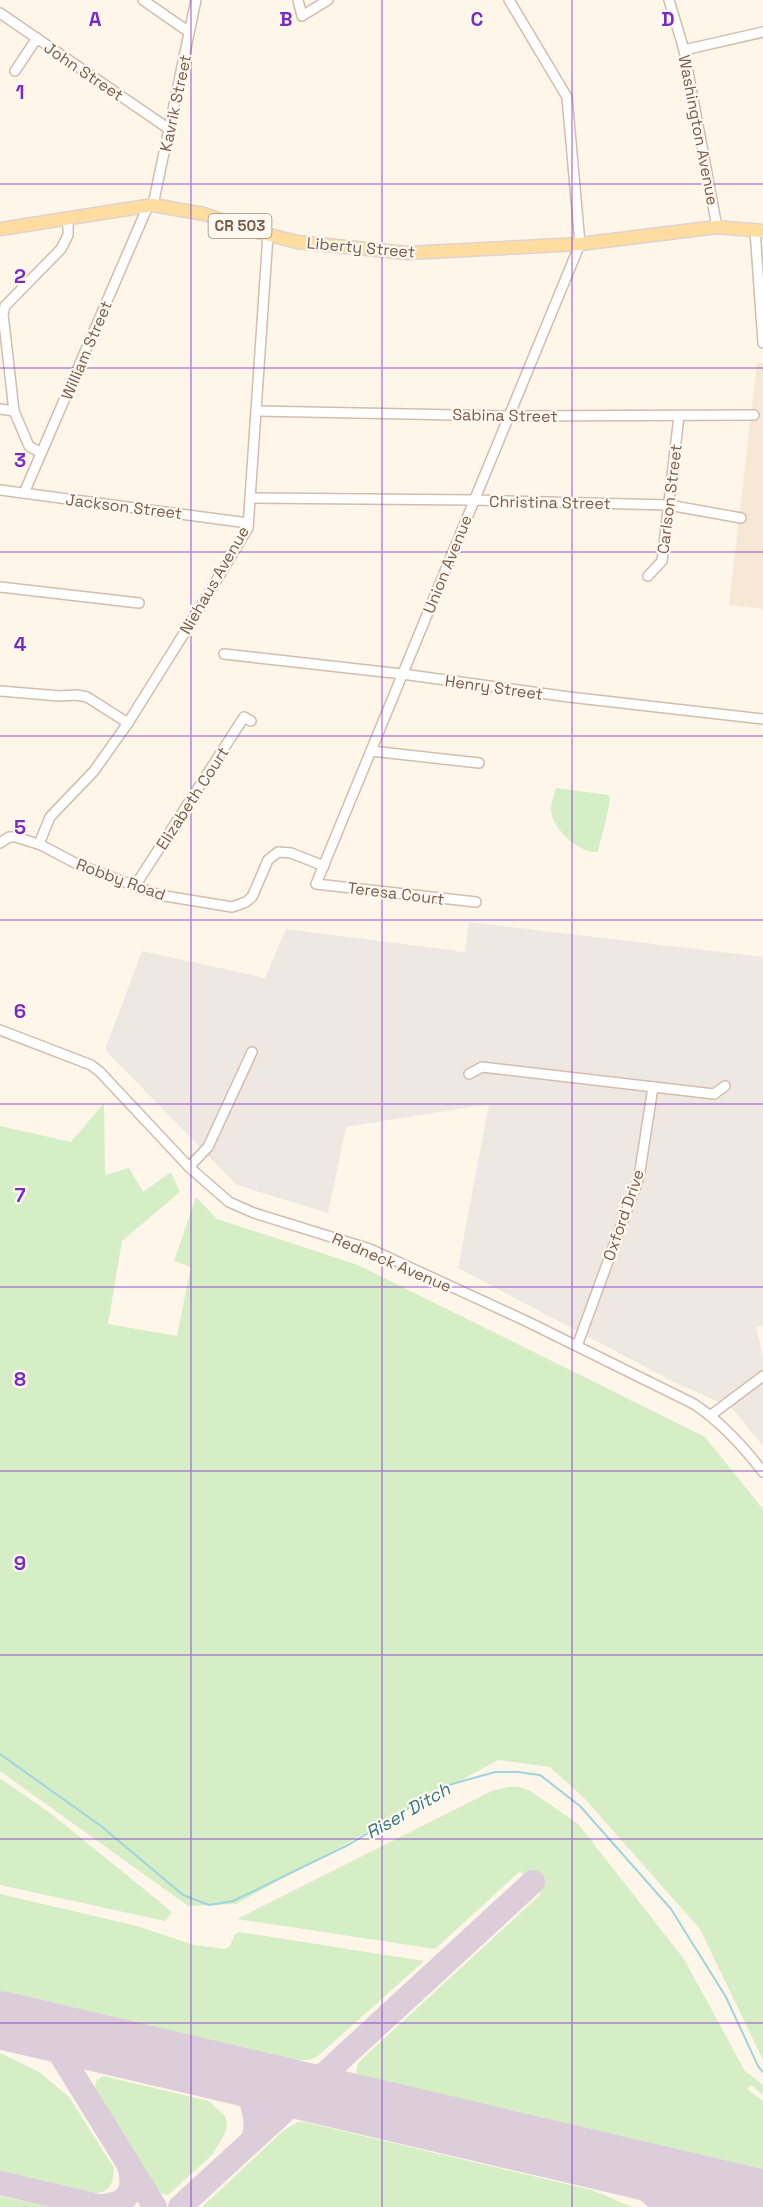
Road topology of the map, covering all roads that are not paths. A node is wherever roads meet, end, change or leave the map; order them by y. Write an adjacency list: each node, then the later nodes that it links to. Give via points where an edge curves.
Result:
1 (144, 0): 8 (street)
2 (196, 0): 8 (street, Kavrik Street)
3 (298, 0): 4 (street, via 302,16)
4 (328, 0)
5 (509, 0): 20 (street, via 567,97)
6 (669, 0): 11 (street, Washington Avenue)
7 (0, 13): 10 (street, John Street)
8 (189, 32): 13 (street, Kavrik Street)
9 (763, 32): 11 (street)
10 (37, 39): 12 (street); 13 (street, John Street)
11 (684, 50): 16 (street, Washington Avenue)
12 (15, 70)
13 (169, 129): 14 (street, Kavrik Street)
14 (151, 206): 15 (main road, Liberty Street / CR 503); 19 (main road, Liberty Street / CR 503, via 204,214); 28 (street, William Street)
15 (68, 218): 17 (main road, Liberty Street / CR 503); 23 (street, via 68,235 61,249 5,306)
16 (717, 227): 18 (main road, Liberty Street / CR 503); 20 (main road, Liberty Street / CR 503)
17 (0, 229)
18 (759, 230): 21 (street)
19 (268, 235): 20 (main road, Liberty Street / CR 503, via 327,246 407,253); 24 (street, Niehaus Avenue)
20 (580, 244): 26 (street, Union Avenue)
21 (763, 343)
22 (0, 410): 23 (street)
23 (14, 411): 28 (street, via 29,446)
24 (256, 411): 26 (street, Sabina Street); 31 (street, Niehaus Avenue)
25 (754, 415): 27 (street, Sabina Street)
26 (508, 416): 27 (street, Sabina Street); 32 (street, Union Avenue)
27 (680, 416): 33 (street, Carlson Street)
28 (41, 453): 30 (street, William Street)
29 (0, 490): 30 (street, Jackson Street)
30 (24, 493): 35 (street, Jackson Street)
31 (250, 498): 32 (street, Christina Street); 35 (street, Niehaus Avenue)
32 (473, 500): 33 (street, Christina Street); 40 (street, Union Avenue)
33 (669, 505): 34 (street, Christina Street); 36 (street, Carlson Street, via 662,561)
34 (741, 518)
35 (248, 523): 44 (street, Niehaus Avenue)
36 (648, 576)
37 (0, 587): 38 (street)
38 (139, 603)
39 (224, 654): 40 (street, Henry Street)
40 (402, 674): 42 (street, Henry Street); 45 (street, Union Avenue)
41 (0, 691): 44 (street, via 77,694)
42 (763, 719)
43 (251, 721): 51 (street, Elizabeth Court, via 244,717)
44 (128, 723): 48 (street, Niehaus Avenue, via 94,771 50,817)
45 (371, 751): 46 (street); 49 (street, Union Avenue)
46 (479, 763)
47 (0, 843): 48 (street, Robby Road, via 16,837)
48 (39, 844): 51 (street, Robby Road, via 77,864)
49 (324, 866): 50 (street, Union Avenue); 51 (street, Robby Road, via 278,852 268,860 252,897 232,907 159,895)
50 (316, 884): 52 (street, Teresa Court)
51 (135, 886)
52 (476, 902)
53 (0, 1030): 58 (street, Redneck Avenue, via 91,1065)
54 (252, 1052): 58 (street, via 208,1147)
55 (469, 1074): 57 (street, via 482,1067)
56 (725, 1086): 57 (street, via 714,1094)
57 (653, 1087): 59 (street, Oxford Drive, via 639,1177)
58 (189, 1167): 59 (street, Redneck Avenue, via 241,1209 370,1249)
59 (577, 1346): 61 (street, Redneck Avenue)
60 (763, 1376): 61 (street)
61 (711, 1415): 62 (street, Redneck Avenue)
62 (763, 1472)

